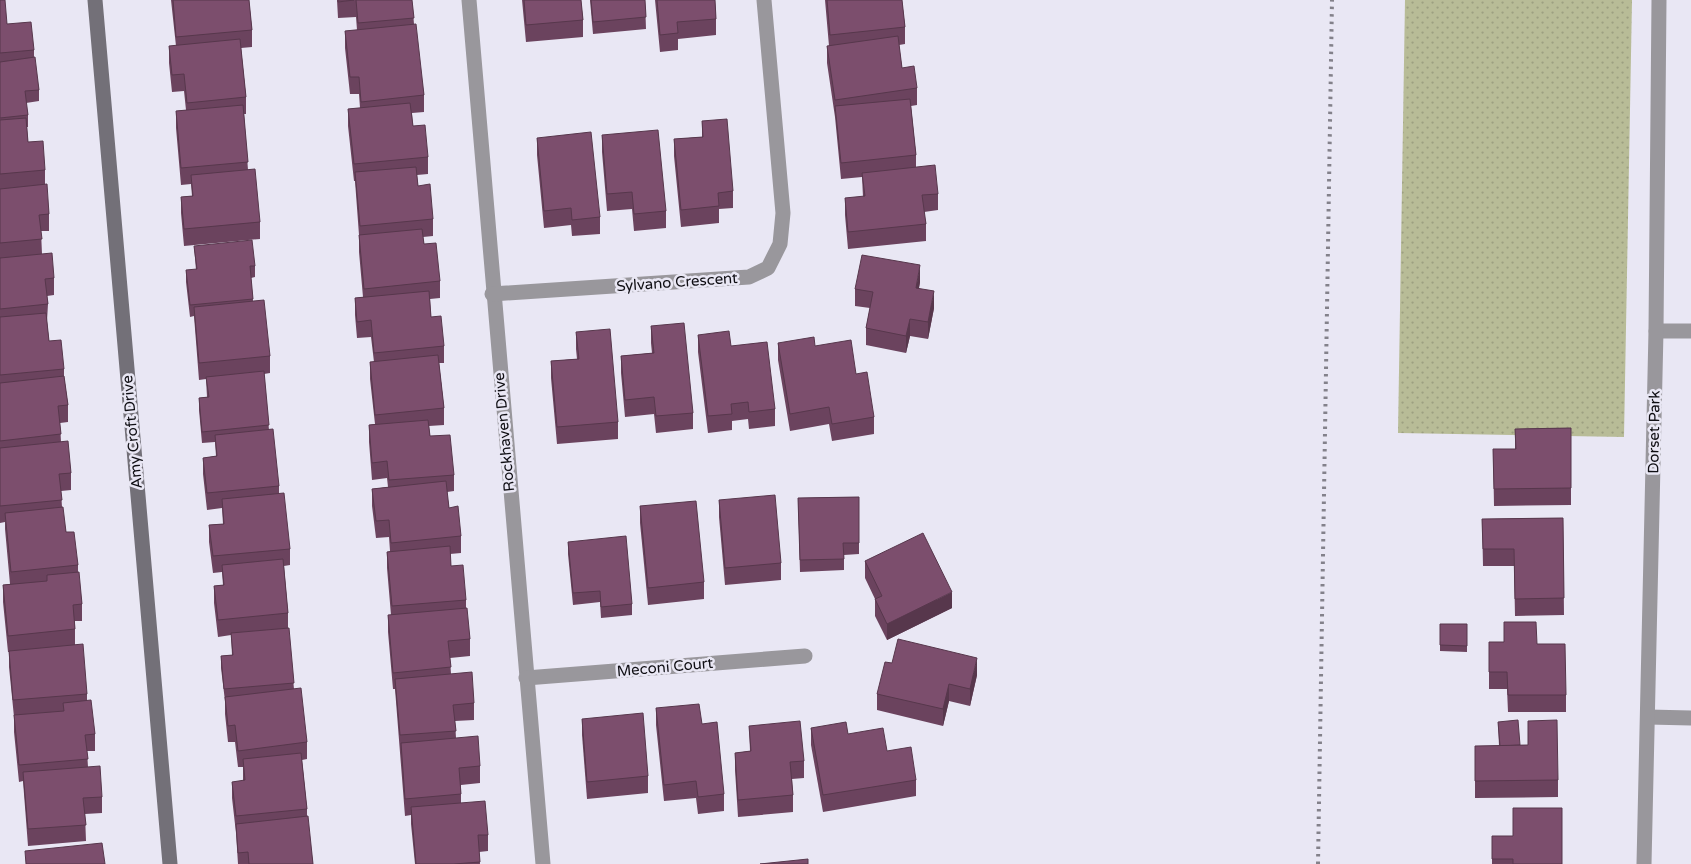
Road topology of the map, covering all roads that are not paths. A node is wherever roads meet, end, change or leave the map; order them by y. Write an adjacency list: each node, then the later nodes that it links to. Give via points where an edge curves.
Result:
1 (95, 0): 12 (street, Amy Croft Drive)
2 (469, 0): 5 (street, Rockhaven Drive)
3 (764, 0): 5 (street, Sylvano Crescent, via 783,213 780,244 768,268 749,277)
4 (1659, 0): 6 (street, Dorset Park)
5 (492, 294): 9 (street, Rockhaven Drive)
6 (1656, 331): 7 (street); 10 (street, Dorset Park)
7 (1691, 331)
8 (805, 656): 9 (street, Meconi Court)
9 (526, 678): 13 (street, Rockhaven Drive)
10 (1648, 717): 11 (street); 14 (street, Dorset Park)
11 (1691, 718)
12 (170, 864)
13 (542, 864)
14 (1644, 864)

